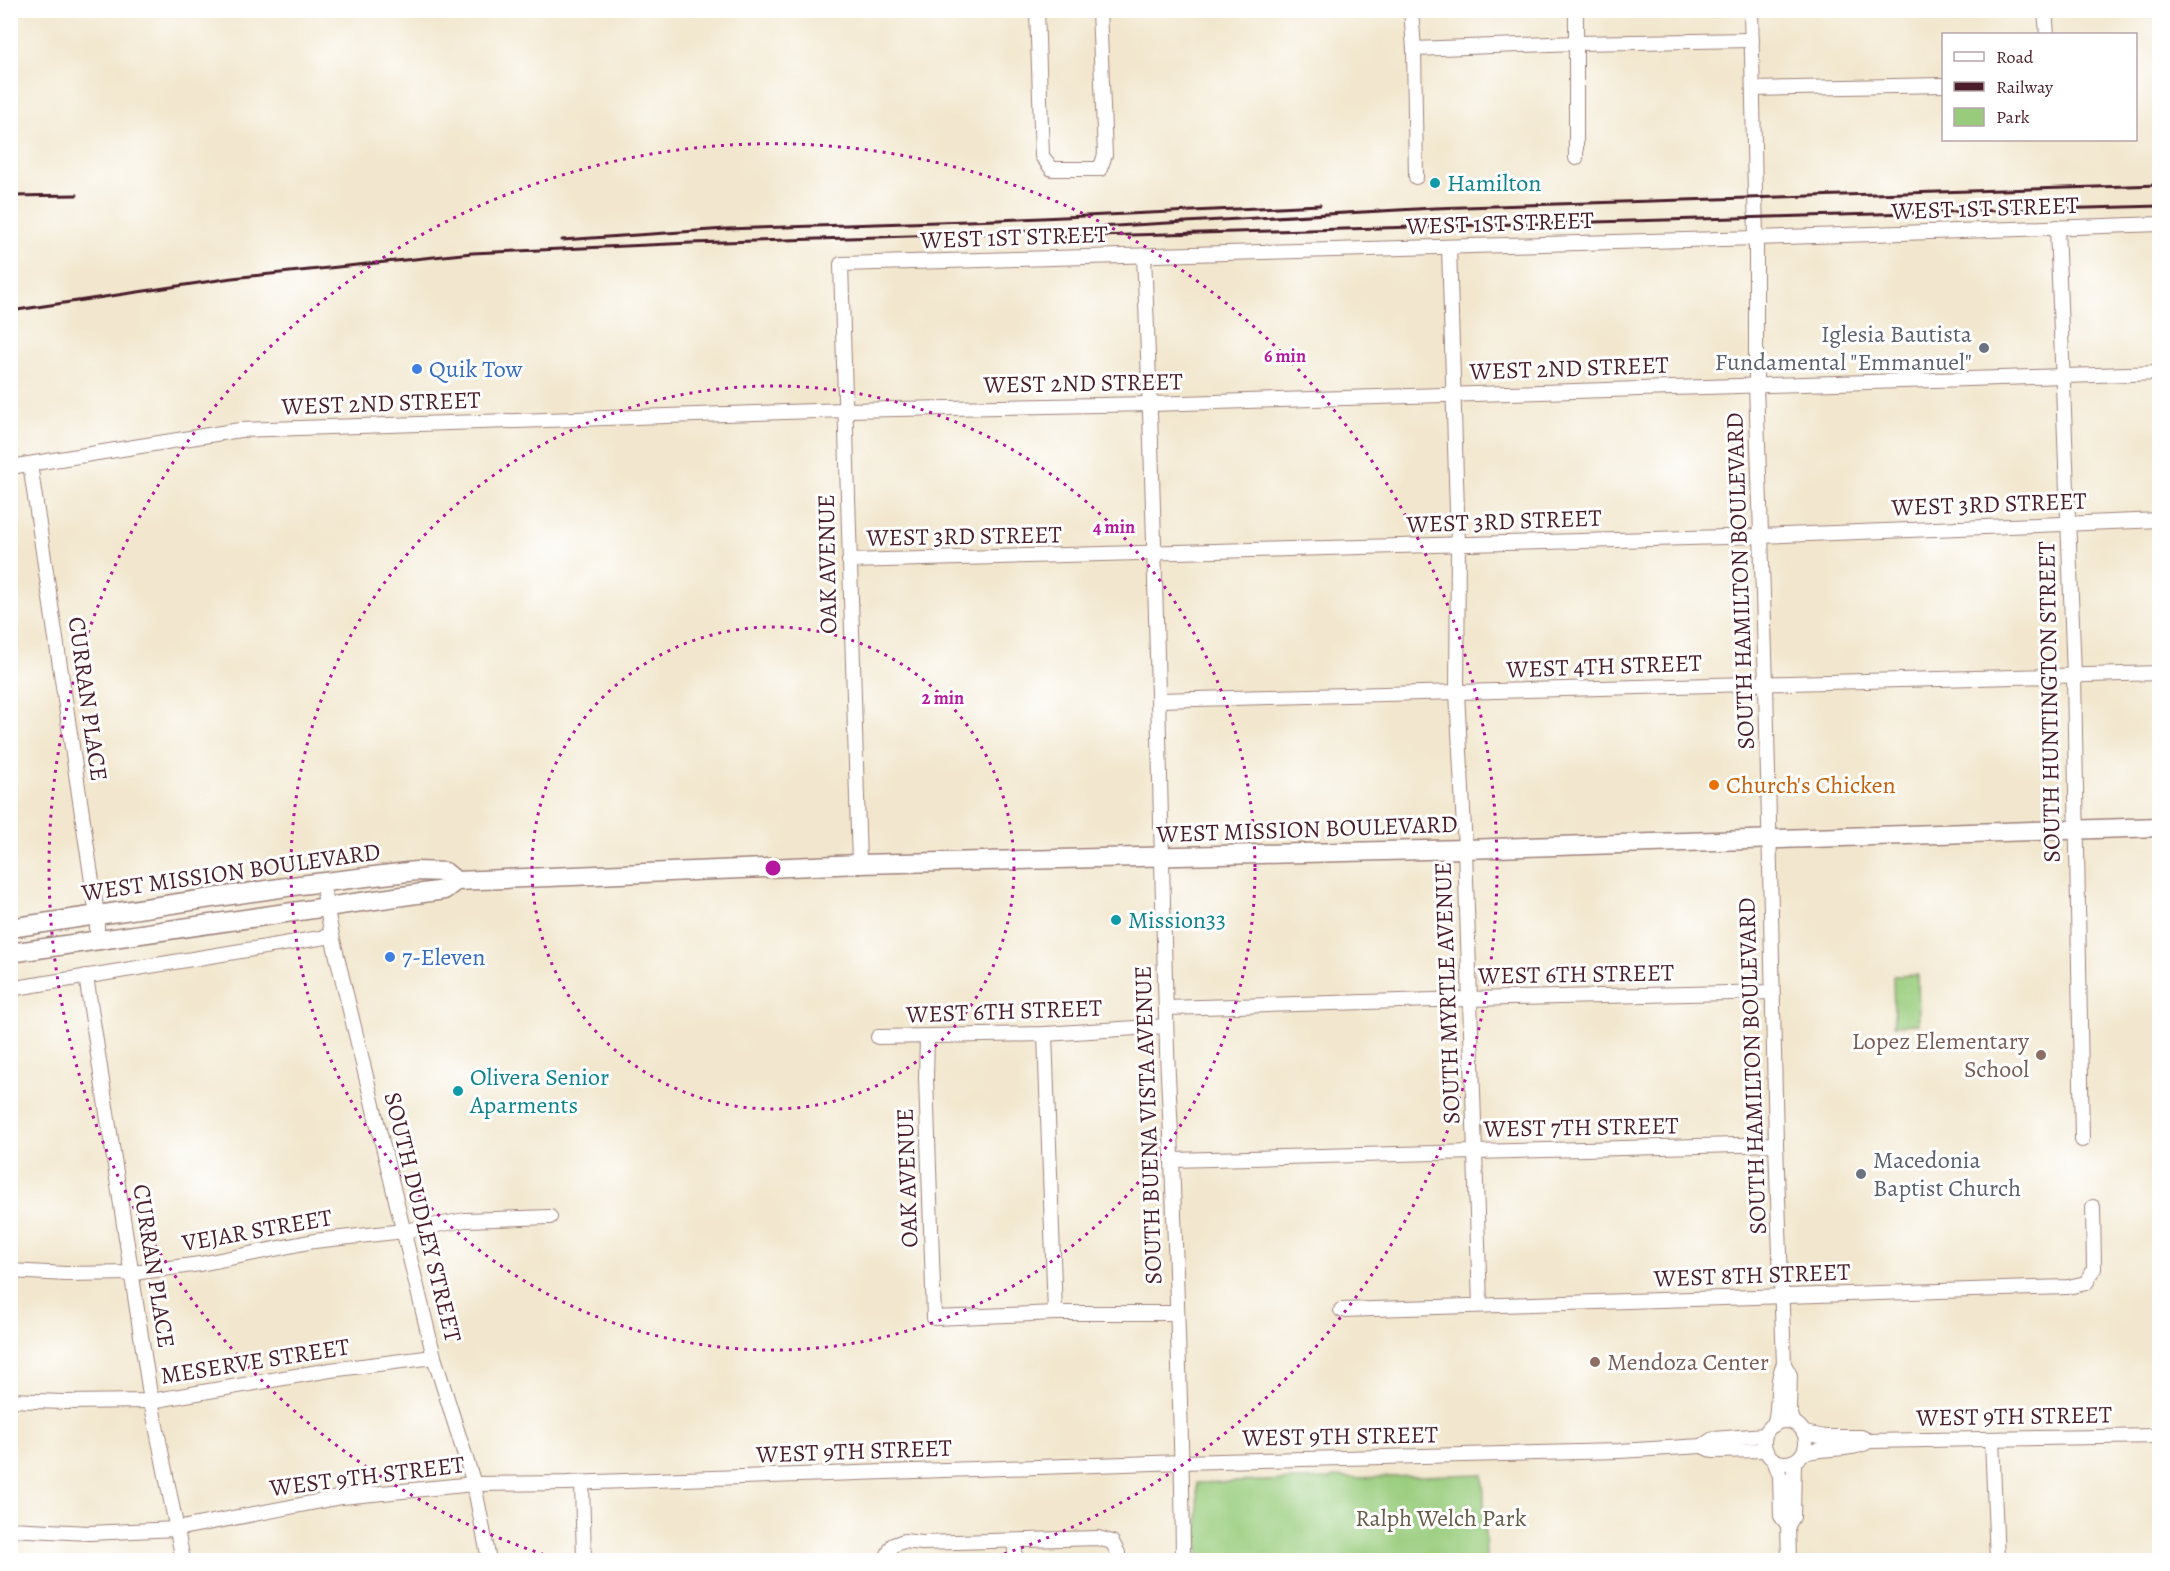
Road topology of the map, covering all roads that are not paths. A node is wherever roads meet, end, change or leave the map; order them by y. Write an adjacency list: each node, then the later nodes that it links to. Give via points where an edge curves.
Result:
1 (1037, 10): 2 (street, via 1042,156 1052,169 1100,169 1105,155)
2 (1099, 10)
3 (1411, 10): 10 (street)
4 (1575, 10): 9 (street)
5 (1751, 10): 8 (street, SOUTH HAMILTON BOULEVARD)
6 (2045, 10): 7 (street)
7 (2047, 33)
8 (1752, 40): 9 (street); 12 (street, SOUTH HAMILTON BOULEVARD)
9 (1576, 43): 10 (street); 13 (street)
10 (1414, 48): 14 (street)
11 (1942, 86): 12 (street)
12 (1753, 89): 17 (street, SOUTH HAMILTON BOULEVARD)
13 (1576, 158)
14 (1416, 177)
15 (2160, 224): 16 (street, WEST 1ST STREET)
16 (2058, 227): 17 (street, WEST 1ST STREET); 22 (street, SOUTH HUNTINGTON STREET)
17 (1756, 238): 18 (street, WEST 1ST STREET); 23 (street, SOUTH HAMILTON BOULEVARD)
18 (1449, 247): 19 (street, WEST 1ST STREET); 24 (street, SOUTH MYRTLE AVENUE)
19 (1144, 256): 20 (street, WEST 1ST STREET); 25 (street, SOUTH BUENA VISTA AVENUE)
20 (841, 264): 26 (street, OAK AVENUE)
21 (2160, 373): 22 (street, WEST 2ND STREET)
22 (2063, 377): 23 (street, WEST 2ND STREET); 30 (street, SOUTH HUNTINGTON STREET)
23 (1756, 385): 24 (street, WEST 2ND STREET); 31 (street, SOUTH HAMILTON BOULEVARD)
24 (1454, 394): 25 (street, WEST 2ND STREET); 32 (street, SOUTH MYRTLE AVENUE)
25 (1150, 404): 26 (street, WEST 2ND STREET); 33 (street, SOUTH BUENA VISTA AVENUE)
26 (846, 410): 27 (street, WEST 2ND STREET, via 240,430); 34 (street, OAK AVENUE)
27 (30, 464): 28 (street, WEST 2ND STREET); 49 (street, CURRAN PLACE)
28 (10, 467)
29 (2160, 520): 30 (street, WEST 3RD STREET)
30 (2067, 523): 31 (street, WEST 3RD STREET); 36 (street, SOUTH HUNTINGTON STREET)
31 (1761, 536): 32 (street, WEST 3RD STREET); 37 (street, SOUTH HAMILTON BOULEVARD)
32 (1458, 544): 33 (street, WEST 3RD STREET); 38 (street, SOUTH MYRTLE AVENUE)
33 (1153, 553): 34 (street, WEST 3RD STREET); 39 (street, SOUTH BUENA VISTA AVENUE)
34 (849, 561): 45 (street, OAK AVENUE)
35 (2160, 673): 36 (street, WEST 4TH STREET)
36 (2074, 675): 37 (street, WEST 4TH STREET); 41 (street, SOUTH HUNTINGTON STREET)
37 (1766, 684): 38 (street, WEST 4TH STREET); 42 (street, SOUTH HAMILTON BOULEVARD)
38 (1457, 692): 39 (street, WEST 4TH STREET); 43 (street, SOUTH MYRTLE AVENUE)
39 (1158, 700): 44 (street, SOUTH BUENA VISTA AVENUE)
40 (2160, 827): 41 (main road, WEST MISSION BOULEVARD)
41 (2075, 829): 42 (main road, WEST MISSION BOULEVARD); 63 (street, SOUTH HUNTINGTON STREET)
42 (1769, 838): 43 (main road, WEST MISSION BOULEVARD); 56 (street, SOUTH HAMILTON BOULEVARD)
43 (1465, 849): 44 (main road, WEST MISSION BOULEVARD); 57 (street, SOUTH MYRTLE AVENUE)
44 (1163, 857): 45 (main road, WEST MISSION BOULEVARD); 58 (street, SOUTH BUENA VISTA AVENUE)
45 (859, 864): 46 (main road, WEST MISSION BOULEVARD)
46 (456, 881): 47 (main road, WEST MISSION BOULEVARD, via 445,872 416,871); 48 (main road, WEST MISSION BOULEVARD, via 444,890)
47 (322, 882): 48 (street, SOUTH DUDLEY STREET); 49 (main road, WEST MISSION BOULEVARD)
48 (326, 907): 51 (street, SOUTH DUDLEY STREET); 52 (main road, WEST MISSION BOULEVARD)
49 (97, 915): 50 (main road, WEST MISSION BOULEVARD); 52 (street, CURRAN PLACE)
50 (10, 928)
51 (332, 936): 54 (street); 69 (street, SOUTH DUDLEY STREET)
52 (97, 941): 53 (main road, WEST MISSION BOULEVARD)
53 (10, 953)
54 (86, 976): 55 (street); 71 (street, CURRAN PLACE)
55 (10, 989)
56 (1772, 993): 57 (street, WEST 6TH STREET); 64 (street, SOUTH HAMILTON BOULEVARD)
57 (1469, 999): 58 (street, WEST 6TH STREET); 65 (street, SOUTH MYRTLE AVENUE)
58 (1166, 1008): 59 (street, SOUTH BUENA VISTA AVENUE)
59 (1166, 1026): 60 (street, WEST 6TH STREET); 66 (street, SOUTH BUENA VISTA AVENUE)
60 (1045, 1034): 62 (street, WEST 6TH STREET); 75 (street)
61 (878, 1037): 62 (street, WEST 6TH STREET)
62 (927, 1037): 75 (street, OAK AVENUE, via 934,1318)
63 (2082, 1140)
64 (1776, 1144): 65 (street, WEST 7TH STREET); 72 (street, SOUTH HAMILTON BOULEVARD)
65 (1475, 1152): 66 (street, WEST 7TH STREET); 73 (street, SOUTH MYRTLE AVENUE)
66 (1172, 1160): 76 (street, SOUTH BUENA VISTA AVENUE)
67 (2093, 1207): 72 (street, WEST 8TH STREET, via 2094,1269 2086,1283 2068,1287)
68 (550, 1217): 69 (street, VEJAR STREET, via 465,1220)
69 (404, 1231): 71 (street, VEJAR STREET, via 314,1241); 77 (street, SOUTH DUDLEY STREET)
70 (10, 1271): 71 (street, VEJAR STREET)
71 (133, 1273): 80 (street, CURRAN PLACE)
72 (1782, 1297): 73 (street, WEST 8TH STREET); 78 (street, SOUTH HAMILTON BOULEVARD)
73 (1480, 1305): 74 (street, WEST 8TH STREET)
74 (1341, 1310)
75 (1055, 1313): 76 (street)
76 (1177, 1313): 87 (street, SOUTH BUENA VISTA AVENUE)
77 (434, 1357): 80 (street, MESERVE STREET, via 330,1370); 89 (street, SOUTH DUDLEY STREET)
78 (1784, 1364): 81 (street, SOUTH HAMILTON BOULEVARD, via 1790,1375 1789,1408); 85 (street, SOUTH HAMILTON BOULEVARD, via 1778,1374 1778,1412)
79 (10, 1400): 80 (street, MESERVE STREET)
80 (151, 1401): 92 (street, CURRAN PLACE)
81 (1799, 1428): 84 (street, WEST 9TH STREET, via 1825,1437 1861,1437); 85 (street, via 1780,1422); 86 (street, via 1806,1439)
82 (2160, 1436): 83 (street, WEST 9TH STREET)
83 (1992, 1439): 84 (street, WEST 9TH STREET); 102 (street)
84 (1869, 1441): 86 (street, WEST 9TH STREET, via 1862,1446 1815,1449)
85 (1769, 1442): 86 (street, via 1787,1463); 87 (street, WEST 9TH STREET, via 1713,1451 1702,1446); 90 (street, SOUTH HAMILTON BOULEVARD, via 1780,1476 1781,1516)
86 (1799, 1457): 90 (street, SOUTH HAMILTON BOULEVARD, via 1793,1517)
87 (1182, 1462): 88 (street, WEST 9TH STREET); 100 (street, SOUTH BUENA VISTA AVENUE)
88 (582, 1483): 89 (street, WEST 9TH STREET); 96 (street)
89 (474, 1484): 92 (street, WEST 9TH STREET, via 342,1497); 95 (street, SOUTH DUDLEY STREET)
90 (1788, 1525): 101 (street, SOUTH HAMILTON BOULEVARD)
91 (10, 1529): 92 (street, WEST 9TH STREET, via 89,1533)
92 (176, 1529): 94 (street, CURRAN PLACE)
93 (1015, 1542): 97 (street, via 904,1541 893,1545); 98 (street); 99 (street, via 1098,1538 1112,1542)
94 (183, 1560)
95 (489, 1560)
96 (584, 1560)
97 (888, 1560)
98 (1015, 1560)
99 (1118, 1560)
100 (1183, 1560)
101 (1790, 1560)
102 (1997, 1560)

